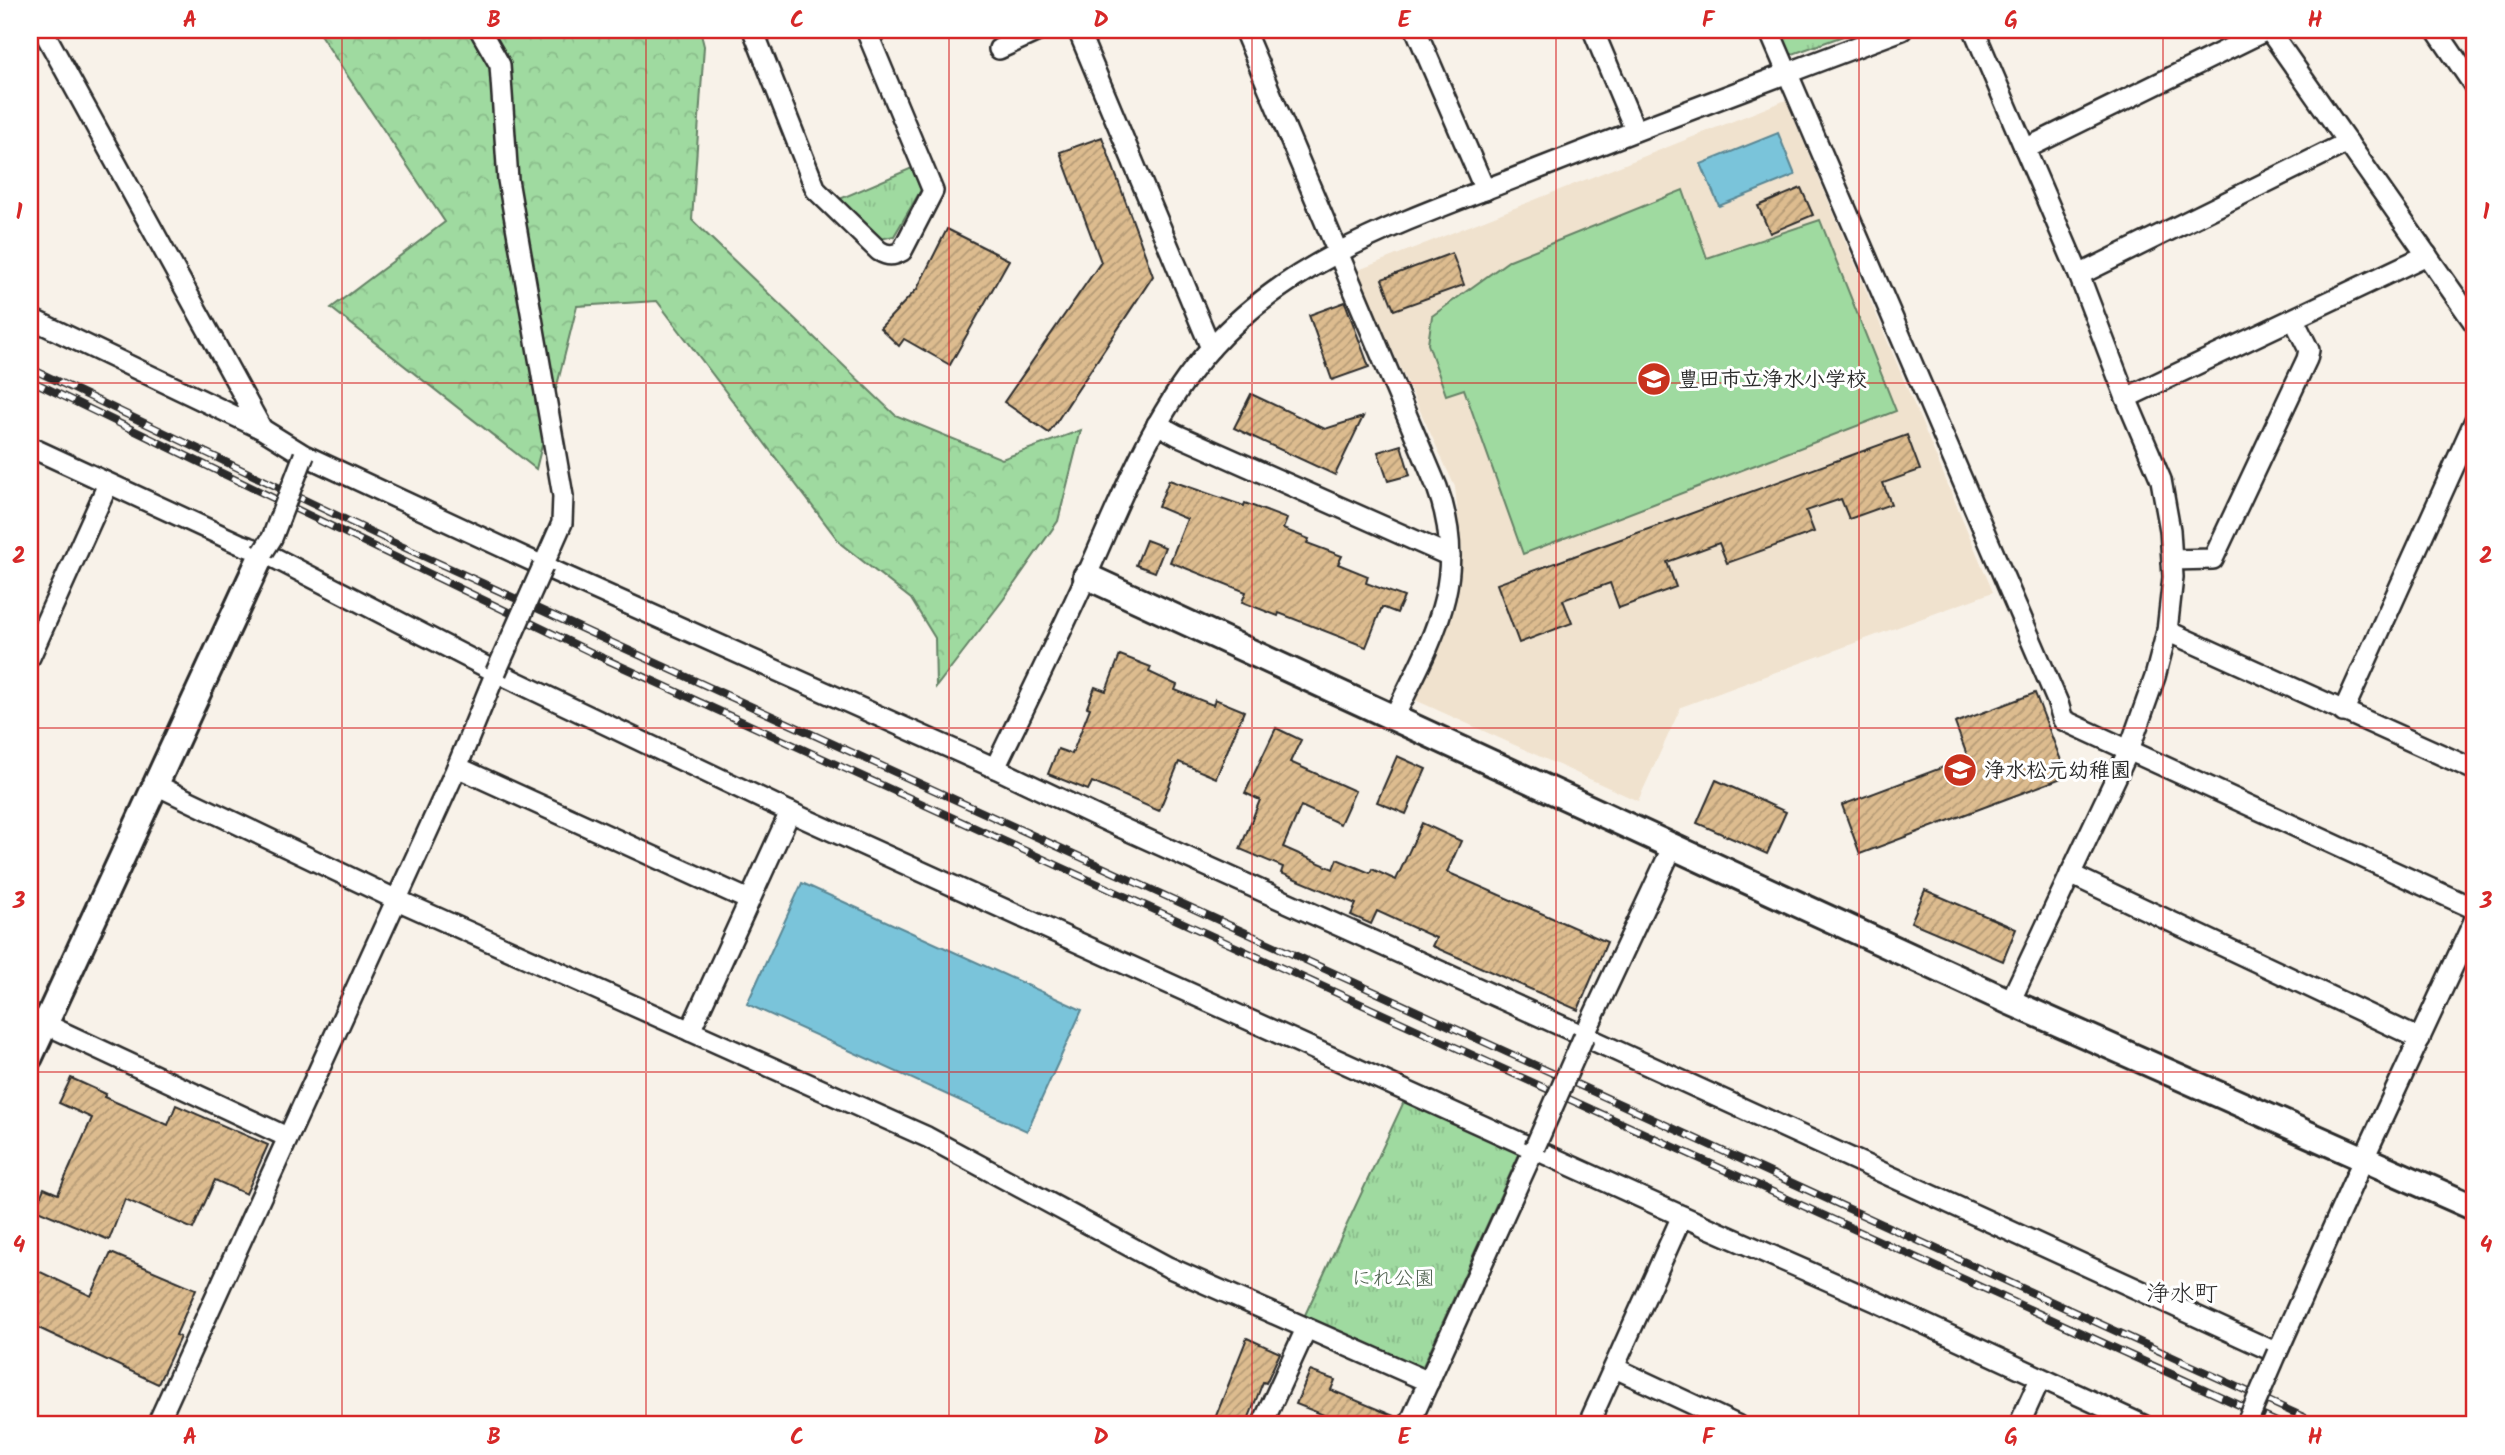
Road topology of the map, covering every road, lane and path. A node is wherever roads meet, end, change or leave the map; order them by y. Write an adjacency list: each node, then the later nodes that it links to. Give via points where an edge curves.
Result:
1 (43, 30): 32 (street)
2 (480, 30): 39 (street, via 500,65 508,180 564,496 562,523)
3 (753, 30): 4 (street, via 816,191 879,251 896,254 902,251 933,191)
4 (866, 30)
5 (1040, 30): 15 (street)
6 (1079, 30): 28 (street)
7 (1244, 30): 22 (street)
8 (1416, 30): 21 (street)
9 (1593, 30): 18 (street)
10 (1769, 30): 16 (street)
11 (1902, 30): 16 (street)
12 (1974, 30): 20 (street)
13 (2268, 30): 19 (street); 20 (street)
14 (2436, 30): 17 (street)
15 (999, 49)
16 (1787, 73): 18 (street); 46 (street, via 2063,720)
17 (2475, 87)
18 (1635, 130): 21 (street)
19 (2347, 142): 23 (street); 24 (street)
20 (2025, 149): 24 (street)
21 (1485, 190): 22 (street)
22 (1338, 251): 28 (street, via 1266,297); 37 (street, via 1437,486 1450,528)
23 (2427, 255): 26 (street); 27 (street)
24 (2080, 275): 29 (street)
25 (30, 318): 32 (street)
26 (2294, 320): 29 (street); 38 (street, via 2309,350 2307,359 2213,559)
27 (2475, 324)
28 (1211, 348): 31 (street)
29 (2126, 398): 38 (street, via 2161,480)
30 (2475, 420): 44 (street)
31 (1157, 424): 37 (street); 40 (street)
32 (262, 429): 34 (street)
33 (30, 447): 35 (street)
34 (304, 455): 36 (street, bridge); 39 (street)
35 (108, 484): 36 (street); 42 (street)
36 (263, 552): 43 (street); 50 (street)
37 (1450, 556): 45 (street, via 1440,619)
38 (2172, 559): 41 (street)
39 (543, 566): 43 (street, bridge); 48 (street)
40 (1086, 576): 45 (street); 48 (street)
41 (2167, 631): 44 (street); 46 (street)
42 (30, 654)
43 (496, 673): 47 (street); 51 (street)
44 (2343, 712): 49 (street)
45 (1394, 716): 52 (street)
46 (2129, 750): 53 (street); 56 (street)
47 (457, 766): 54 (street); 55 (street)
48 (995, 768): 61 (street)
49 (2475, 771)
50 (154, 785): 54 (street); 59 (street)
51 (790, 812): 55 (street); 65 (street)
52 (1673, 846): 58 (street); 61 (street)
53 (2070, 874): 58 (street); 62 (street)
54 (395, 899): 60 (street); 64 (street)
55 (749, 900): 60 (street)
56 (2475, 909)
57 (2475, 919): 62 (street)
58 (2010, 1002): 66 (street)
59 (37, 1020): 63 (street); 64 (street)
60 (690, 1031): 69 (street, via 927,1137 1168,1267)
61 (1584, 1036): 65 (street, bridge); 70 (street)
62 (2420, 1039): 66 (street)
63 (30, 1057)
64 (287, 1136): 74 (street)
65 (1535, 1147): 68 (street); 73 (street)
66 (2364, 1158): 67 (street); 70 (street)
67 (2475, 1208)
68 (1682, 1216): 71 (street); 72 (street)
69 (1306, 1329): 73 (street); 75 (street)
70 (2277, 1353): 81 (street, bridge)
71 (1615, 1368): 77 (street); 78 (street)
72 (2040, 1379): 79 (street); 80 (street)
73 (1429, 1382): 76 (street)
74 (157, 1425)
75 (1262, 1425)
76 (1409, 1425)
77 (1588, 1425)
78 (1737, 1425)
79 (2019, 1425)
80 (2143, 1425)
81 (2246, 1425)

